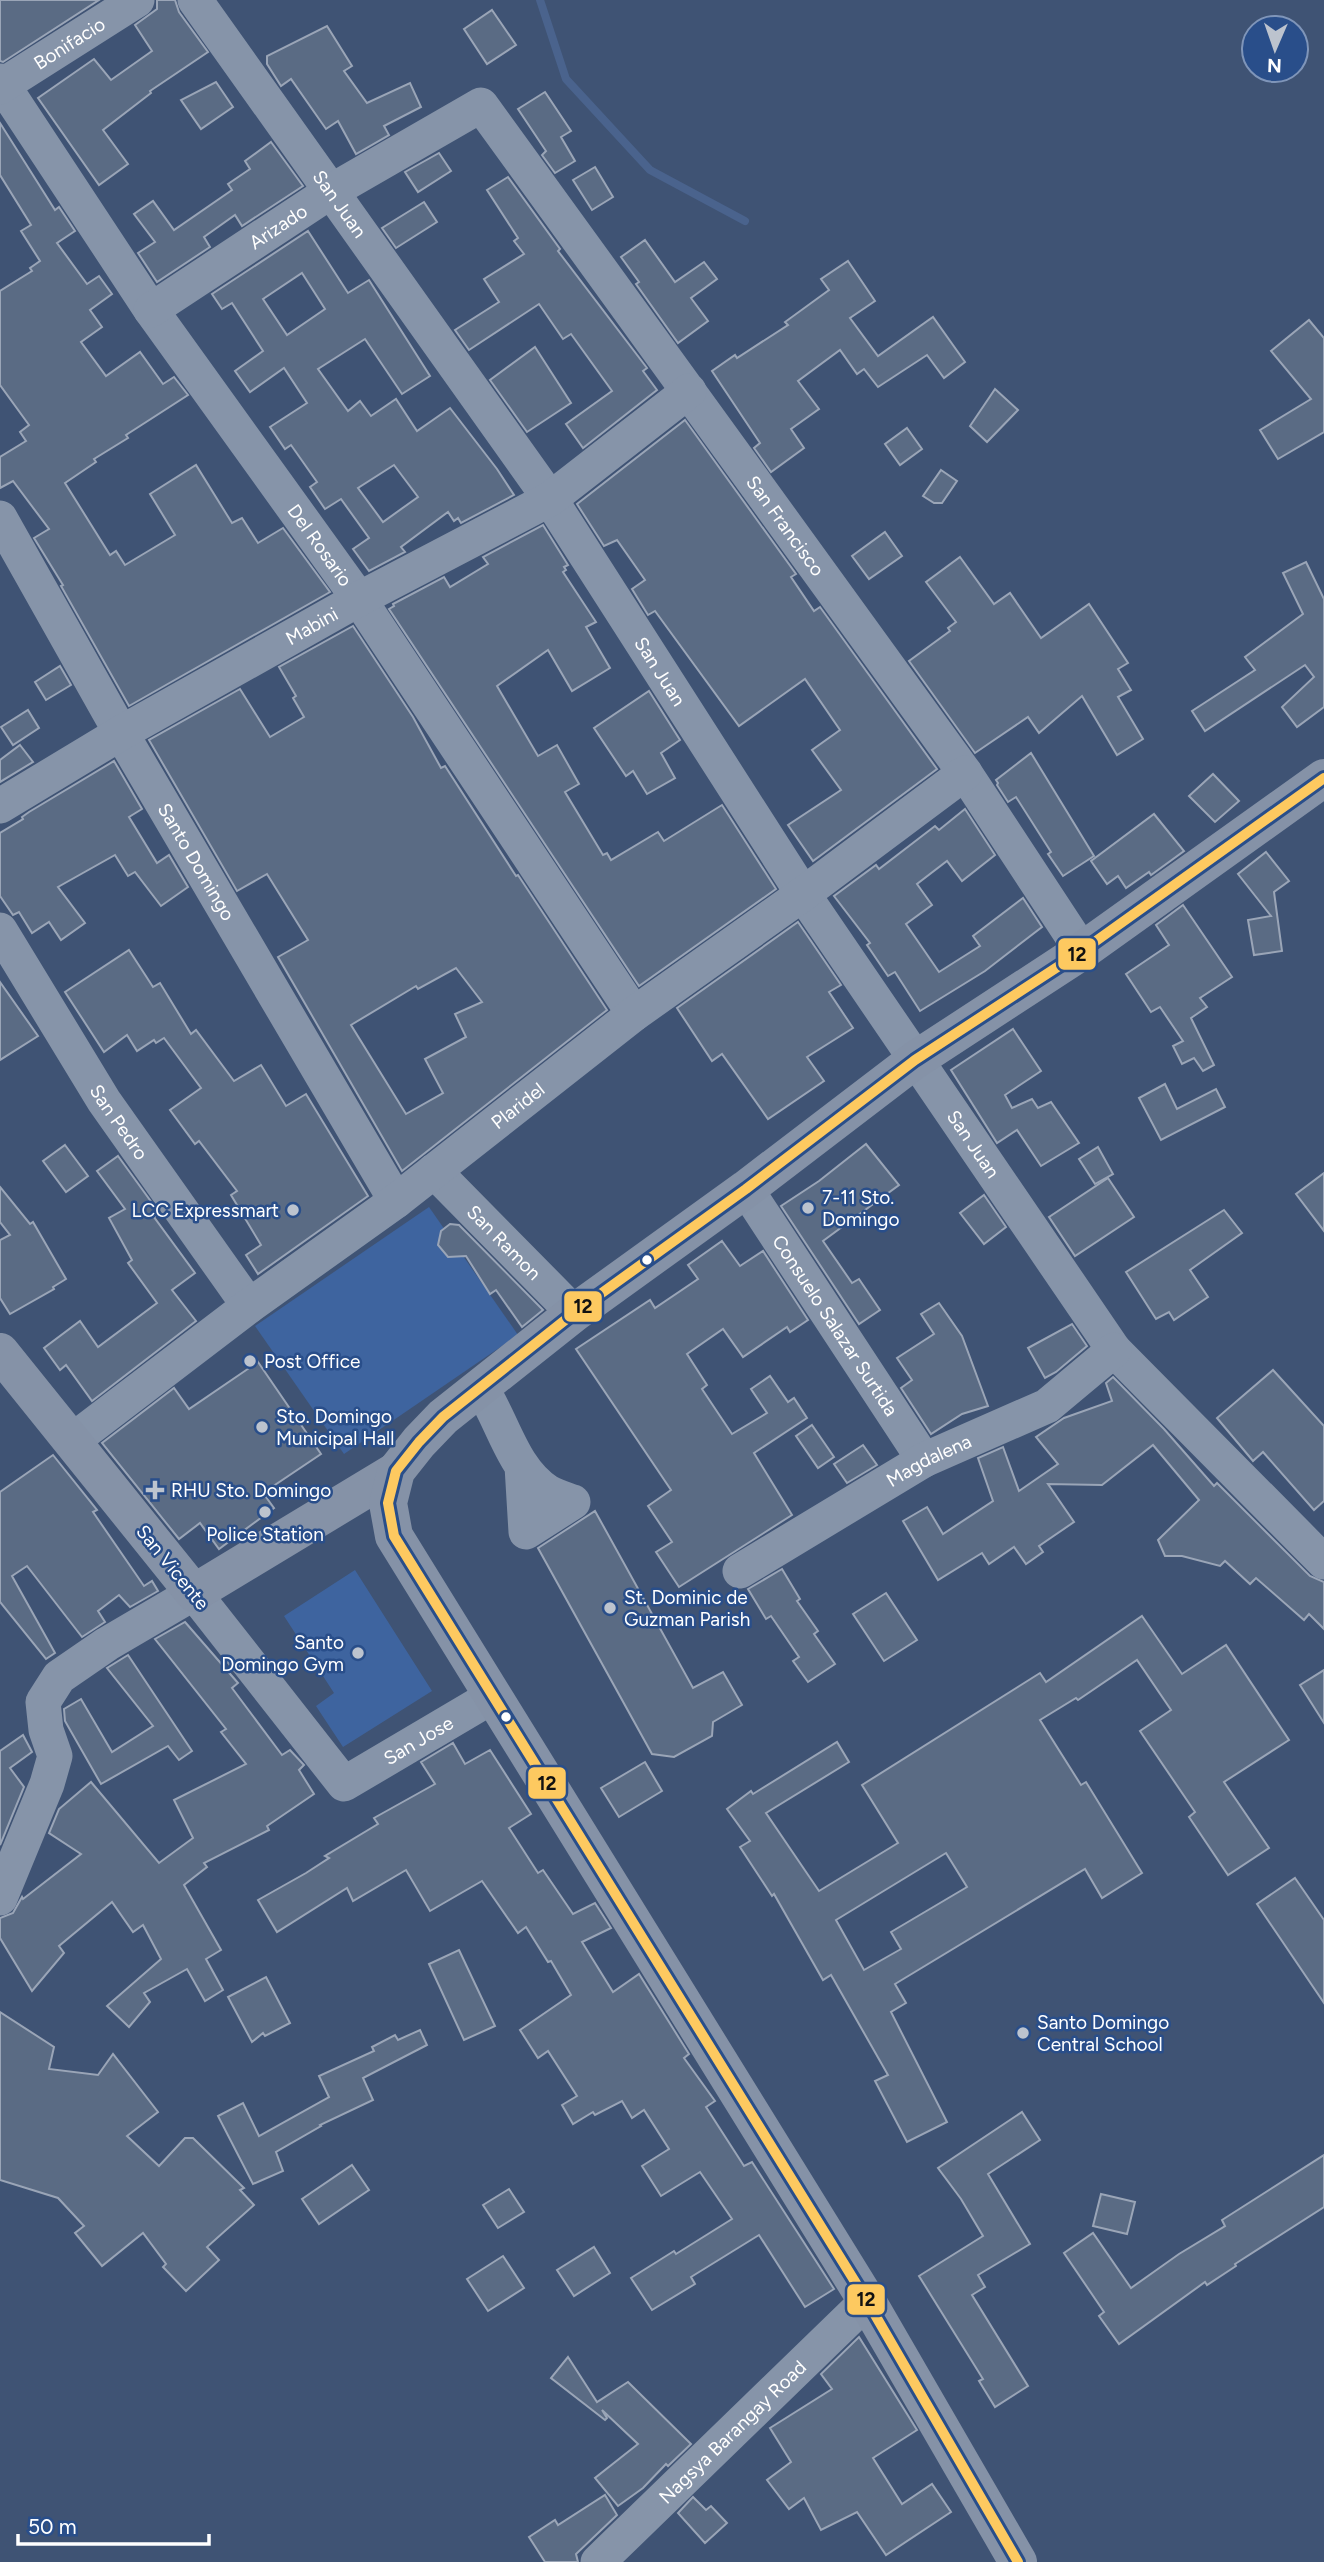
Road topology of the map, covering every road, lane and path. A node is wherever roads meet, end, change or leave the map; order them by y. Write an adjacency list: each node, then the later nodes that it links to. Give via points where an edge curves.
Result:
1 (137, 0): 3 (street, Bonifacio)
2 (195, 0): 5 (street, San Juan)
3 (1, 84): 6 (street, Del Rosario)
4 (481, 105): 5 (street, Arizado); 7 (street, San Francisco)
5 (330, 192): 6 (street, Arizado); 8 (street, San Juan)
6 (151, 310): 10 (street, Del Rosario)
7 (689, 391): 8 (street, Mabini); 12 (street, San Francisco)
8 (550, 499): 10 (street, Mabini); 15 (street, San Juan)
9 (0, 518): 11 (street, Santo Domingo)
10 (359, 599): 11 (street, Mabini); 18 (street, Del Rosario)
11 (121, 733): 14 (street, Mabini); 22 (street, Santo Domingo)
12 (965, 772): 15 (street, Plaridel); 17 (street, San Francisco)
13 (1324, 778): 17 (main road)
14 (0, 806)
15 (803, 894): 18 (street, Plaridel); 19 (street, San Juan)
16 (0, 930): 23 (street, San Pedro, via 104,1101)
17 (1082, 951): 19 (main road)
18 (634, 1014): 20 (street, Plaridel)
19 (915, 1060): 21 (main road); 25 (street, San Juan)
20 (434, 1171): 22 (street, Plaridel); 24 (street, San Ramon)
21 (746, 1189): 24 (main road); 29 (street, Consuelo Salazar Surtida)
22 (396, 1201): 23 (street, Plaridel)
23 (249, 1306): 28 (street, Plaridel)
24 (574, 1313): 27 (main road)
25 (1114, 1350): 29 (street, Magdalena, via 1047,1406); 32 (street, San Juan)
26 (0, 1352): 28 (main road, San Vicente)
27 (481, 1388): 30 (street); 31 (main road, via 443,1417)
28 (72, 1441): 34 (main road, San Vicente)
29 (924, 1460): 33 (street, Magdalena)
30 (522, 1466)
31 (396, 1471): 34 (main road); 35 (main road, via 388,1503 394,1536)
32 (1324, 1562)
33 (740, 1571)
34 (194, 1593): 36 (street, San Vicente); 37 (street, via 59,1677 48,1694 43,1702 46,1730 55,1756)
35 (493, 1696): 36 (street, San Jose); 38 (main road)
36 (344, 1784)
37 (0, 1898)
38 (867, 2301): 39 (street, Nagsya Barangay Road); 40 (main road)
39 (598, 2562)
40 (1018, 2562)

